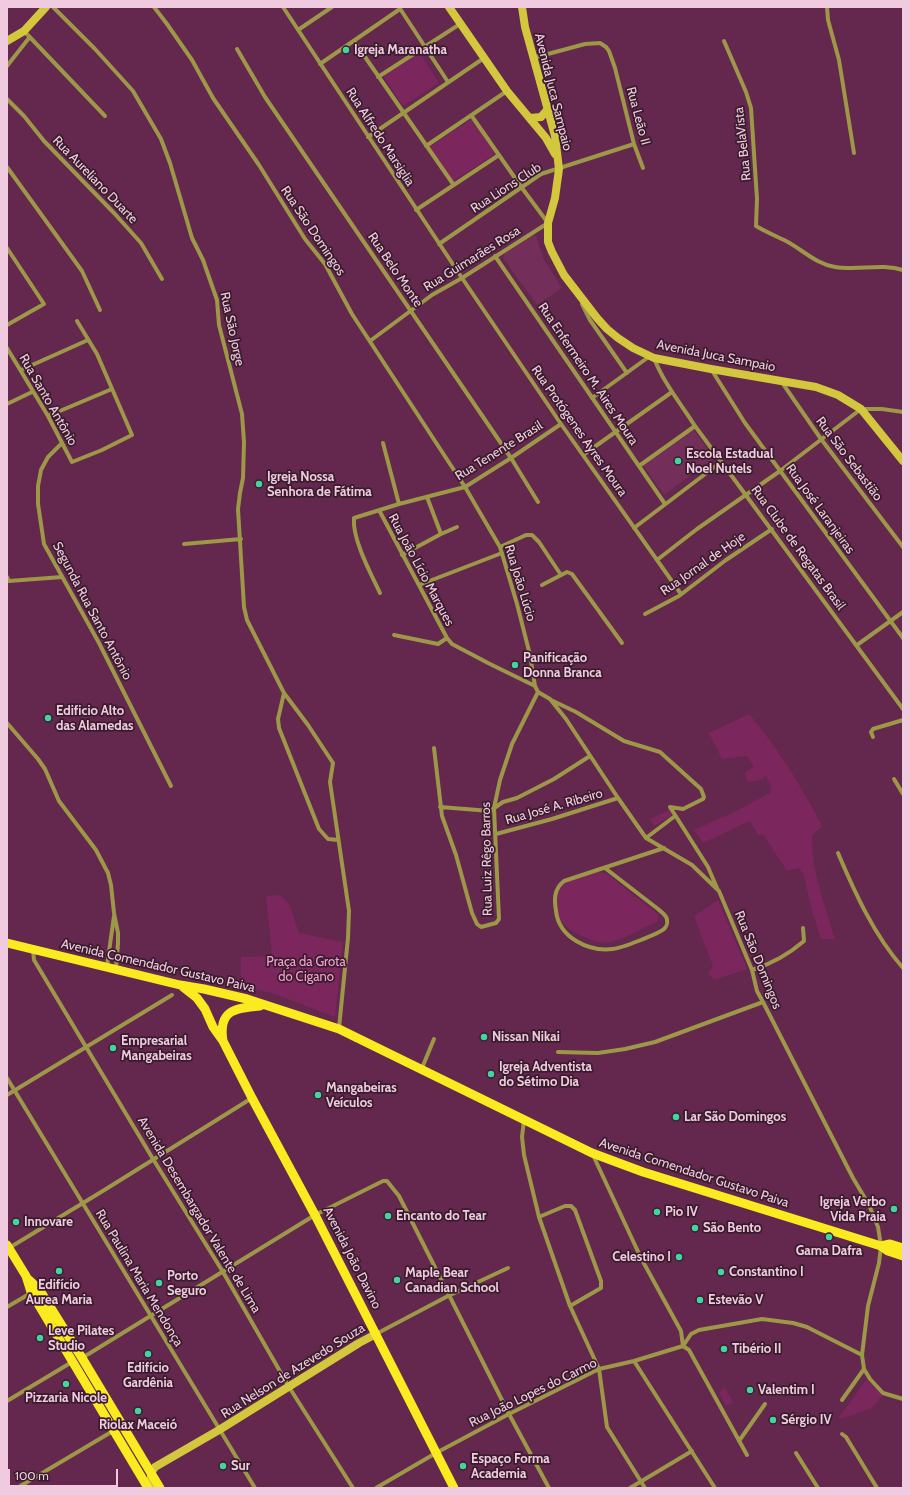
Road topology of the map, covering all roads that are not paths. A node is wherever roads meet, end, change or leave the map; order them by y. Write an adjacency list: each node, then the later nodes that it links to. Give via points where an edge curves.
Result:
1 (46, 7): 12 (main road)
2 (53, 7): 94 (street, Rua São Jorge, via 133,92 161,139 170,163 192,238 217,300 219,325 242,414 244,478 238,509)
3 (154, 7): 56 (street, Rua São Domingos, via 192,60 212,98 325,264 348,308)
4 (283, 7): 11 (street, Rua Alfredo Marsiglia)
5 (332, 7): 11 (street)
6 (450, 7): 10 (main road)
7 (522, 7): 19 (main road, Avenida Juca Sampaio)
8 (400, 8): 14 (street); 16 (street)
9 (828, 8): 34 (street, via 828,20 839,60)
10 (460, 24): 16 (street); 18 (main road)
11 (298, 30): 20 (street, Rua Alfredo Marsiglia)
12 (26, 35): 13 (main road); 21 (street); 29 (street)
13 (7, 41)
14 (354, 41): 20 (street); 22 (street)
15 (724, 41): 47 (street, Rua BelaVista, via 751,108 758,199 756,226 827,265)
16 (425, 47): 22 (street); 23 (street)
17 (237, 49): 52 (street, Rua Belo Monte, via 265,97)
18 (484, 58): 23 (street); 24 (main road)
19 (533, 58): 26 (main road, Avenida Juca Sampaio); 32 (street, Rua Leão II, via 586,44 603,45 609,51 615,68)
20 (320, 64): 31 (street, Rua Alfredo Marsiglia)
21 (7, 66)
22 (378, 77): 27 (street)
23 (448, 82): 27 (street)
24 (508, 91): 28 (street); 30 (main road)
25 (7, 99): 49 (street, Rua Aureliano Duarte, via 141,243)
26 (548, 109): 30 (main road, via 541,117); 36 (main road, Avenida Juca Sampaio)
27 (403, 113): 31 (street); 33 (street)
28 (471, 115): 33 (street); 35 (street)
29 (105, 116)
30 (530, 118): 36 (main road)
31 (368, 137): 42 (street, Rua Alfredo Marsiglia)
32 (634, 144): 38 (street, Rua Leão II); 39 (street, Rua Lions Club)
33 (426, 146): 40 (street)
34 (854, 153)
35 (499, 155): 40 (street); 41 (street)
36 (558, 159): 39 (main road, Avenida Juca Sampaio)
37 (7, 167): 51 (street, via 82,271)
38 (643, 168)
39 (559, 169): 41 (street, Rua Lions Club, via 541,174); 43 (main road, Avenida Juca Sampaio)
40 (453, 184): 42 (street)
41 (522, 188): 43 (street); 44 (street, Rua Lions Club)
42 (416, 210): 44 (street, Rua Alfredo Marsiglia)
43 (548, 223): 46 (street, Rua Guimarães Rosa); 50 (main road, Avenida Juca Sampaio, via 548,242 552,252 564,276)
44 (440, 244): 48 (street, Rua Alfredo Marsiglia)
45 (7, 248): 54 (street, via 44,304)
46 (495, 256): 48 (street, Rua Guimarães Rosa); 66 (street, Rua Enfermeiro M. Aires Moura)
47 (903, 270)
48 (462, 278): 52 (street, Rua Guimarães Rosa, via 432,295); 71 (street, Rua Protógenes Ayres Moura)
49 (162, 279)
50 (578, 295): 58 (main road, Avenida Juca Sampaio, via 606,329 633,348); 61 (street, via 590,320)
51 (100, 310)
52 (411, 311): 56 (street, Rua Guimarães Rosa); 78 (street, Rua Belo Monte)
53 (77, 321): 55 (street)
54 (7, 325)
55 (88, 340): 60 (street); 63 (street)
56 (370, 342): 83 (street, Rua São Domingos)
57 (7, 348): 60 (street, Rua Santo Antônio)
58 (652, 357): 59 (main road, Avenida Juca Sampaio); 61 (street); 65 (street, Rua Clube de Regatas Brasil)
59 (711, 369): 62 (main road, Avenida Juca Sampaio); 82 (street, Rua José Laranjeiras, via 745,423)
60 (21, 370): 64 (street, Rua Santo Antônio)
61 (627, 373): 66 (street)
62 (781, 381): 68 (main road, Avenida Juca Sampaio, via 827,390); 74 (street, Rua São Sebastião)
63 (112, 389): 70 (street); 75 (street, Rua Santo Antônio, via 132,435 72,462)
64 (32, 392): 67 (street); 70 (street, Rua Santo Antônio)
65 (672, 392): 72 (street, Rua Clube de Regatas Brasil); 73 (street)
66 (592, 398): 73 (street, Rua Enfermeiro M. Aires Moura)
67 (7, 404)
68 (861, 409): 69 (street); 74 (street); 79 (main road, Avenida Juca Sampaio)
69 (903, 412)
70 (48, 416): 75 (street, Rua Santo Antônio)
71 (561, 424): 77 (street, Rua Protógenes Ayres Moura); 78 (street, Rua Tenente Brasil)
72 (695, 426): 80 (street, Rua Clube de Regatas Brasil); 81 (street)
73 (616, 431): 77 (street); 81 (street, Rua Enfermeiro M. Aires Moura)
74 (821, 439): 82 (street); 97 (street, Rua São Sebastião)
75 (62, 443): 102 (street, Segunda Rua Santo Antônio, via 48,457 41,470 38,504 44,544)
76 (382, 443): 87 (street)
77 (583, 455): 91 (street, Rua Protógenes Ayres Moura)
78 (511, 458): 83 (street, Rua Tenente Brasil); 86 (street, Rua Belo Monte)
79 (903, 461)
80 (721, 462): 84 (street, Rua Clube de Regatas Brasil); 88 (street)
81 (639, 466): 88 (street, Rua Enfermeiro M. Aires Moura)
82 (780, 471): 84 (street); 110 (street, Rua José Laranjeiras)
83 (465, 487): 85 (street, Rua Tenente Brasil); 96 (street, Rua João Lúcio)
84 (746, 495): 92 (street, Rua Clube de Regatas Brasil); 100 (street)
85 (427, 497): 87 (street, Rua Tenente Brasil); 93 (street)
86 (538, 502)
87 (398, 504): 89 (street, Rua Tenente Brasil)
88 (665, 504): 91 (street)
89 (379, 510): 99 (street, Rua João Lício Marques); 106 (street, Rua Tenente Brasil, via 354,518 357,539)
90 (457, 527): 93 (street)
91 (634, 528): 100 (street, Rua Protógenes Ayres Moura)
92 (772, 528): 107 (street, Rua Jornal de Hoje); 115 (street, Rua Clube de Regatas Brasil)
93 (441, 534): 99 (street)
94 (241, 539): 95 (street); 118 (street, Rua São Jorge, via 244,607 247,620)
95 (184, 544)
96 (500, 547): 98 (street, Rua João Lúcio); 101 (street, via 532,535)
97 (903, 547)
98 (502, 553): 104 (street); 116 (street, Rua João Lúcio)
99 (402, 555): 104 (street, Rua João Lício Marques)
100 (657, 560): 107 (street, Rua Protógenes Ayres Moura)
101 (560, 575): 105 (street); 114 (street, via 567,572 574,575)
102 (62, 577): 103 (street); 127 (street, Segunda Rua Santo Antônio, via 99,643)
103 (8, 579)
104 (419, 585): 112 (street, Rua João Lício Marques)
105 (542, 585)
106 (380, 593)
107 (681, 594): 109 (street, Rua Jornal de Hoje)
108 (903, 612): 110 (street)
109 (645, 614)
110 (890, 621): 113 (street, Rua José Laranjeiras); 115 (street)
111 (394, 635): 112 (street, via 438,644)
112 (447, 638): 116 (street, via 452,644)
113 (903, 638)
114 (622, 643)
115 (857, 645): 120 (street, Rua Clube de Regatas Brasil)
116 (536, 686): 117 (street, Rua João Lúcio)
117 (538, 692): 119 (street, Rua São Domingos); 131 (street, Rua Luiz Rêgo Barros, via 512,744)
118 (284, 693): 135 (street, Rua São Jorge, via 333,763 330,782); 135 (street, via 278,719 279,728 319,829 328,839)
119 (550, 699): 125 (street, Rua São Domingos); 132 (street, via 624,741 660,752 700,789 704,797 698,803 683,810 670,807)
120 (903, 709)
121 (903, 720): 123 (street, via 873,729)
122 (7, 723): 140 (street, via 38,759 59,801 96,850 111,886)
123 (873, 737)
124 (434, 748): 130 (street)
125 (590, 756): 129 (street, Rua São Domingos); 131 (street, via 554,779)
126 (894, 779): 128 (street)
127 (170, 786)
128 (903, 794)
129 (618, 798): 133 (street, Rua José A. Ribeiro); 134 (street, Rua São Domingos)
130 (440, 807): 131 (street, via 490,811); 133 (street, Rua Luiz Rêgo Barros, via 472,913 477,924 483,927 496,923 499,919)
131 (494, 808): 133 (street, Rua Luiz Rêgo Barros)
132 (675, 816): 134 (street); 139 (street, via 708,867)
133 (496, 834)
134 (646, 838): 136 (street, Rua São Domingos)
135 (338, 840): 151 (street, Rua São Jorge, via 350,911)
136 (664, 848): 138 (street); 139 (street, Rua São Domingos, via 692,865)
137 (838, 853): 145 (street, via 865,910 884,943)
138 (605, 868): 138 (street, via 665,915 666,926 657,933 614,949 596,949 565,933 560,927 554,898 559,886 564,881)
139 (718, 891): 146 (street, Rua São Domingos)
140 (114, 913): 144 (street); 144 (street, via 118,943)
141 (803, 928): 146 (street, via 804,941 793,951)
142 (7, 943): 143 (main road, Avenida Comendador Gustavo Paiva)
143 (33, 950): 144 (main road, Avenida Comendador Gustavo Paiva); 154 (street, Avenida Desembargador Valente de Lima, via 34,960)
144 (111, 968): 147 (main road, Avenida Comendador Gustavo Paiva)
145 (903, 968)
146 (752, 970): 149 (street, Rua São Domingos, via 757,991)
147 (180, 985): 150 (main road, Avenida Comendador Gustavo Paiva, via 247,999); 153 (main road, Avenida João Davino, via 197,998)
148 (172, 995): 154 (street)
149 (763, 1002): 155 (street, via 655,1042 598,1053); 167 (street, Rua São Domingos, via 869,1205 878,1227)
150 (263, 1005): 151 (main road, Avenida Comendador Gustavo Paiva); 153 (main road, Avenida João Davino, via 238,1008 227,1015 222,1028)
151 (339, 1029): 156 (main road, Avenida Comendador Gustavo Paiva)
152 (434, 1039): 156 (street)
153 (223, 1041): 160 (main road, Avenida João Davino)
154 (85, 1047): 158 (street); 163 (street, Avenida Desembargador Valente de Lima)
155 (558, 1052)
156 (422, 1068): 161 (main road, Avenida Comendador Gustavo Paiva)
157 (7, 1078): 158 (street, Rua Paulina Maria Mendonça)
158 (15, 1090): 159 (street); 164 (street, Rua Paulina Maria Mendonça)
159 (7, 1095)
160 (252, 1098): 163 (street); 165 (main road, Avenida João Davino)
161 (524, 1120): 162 (main road, Avenida Comendador Gustavo Paiva); 166 (street, via 524,1155)
162 (592, 1153): 167 (main road, Avenida Comendador Gustavo Paiva, via 643,1172); 180 (street, via 641,1258 680,1331)
163 (153, 1159): 164 (street); 172 (street, Avenida Desembargador Valente de Lima)
164 (83, 1203): 168 (street); 178 (street, Rua Paulina Maria Mendonça)
165 (315, 1215): 172 (street); 175 (street, via 383,1181 387,1182 399,1196); 179 (main road, Avenida João Davino)
166 (539, 1217): 176 (street); 176 (street, via 565,1206 571,1206 575,1210 601,1281 601,1288)
167 (881, 1246): 169 (main road, Avenida Comendador Gustavo Paiva, via 890,1244); 170 (main road, Avenida Comendador Gustavo Paiva); 181 (street, Rua São Domingos, via 868,1306)
168 (8, 1247): 173 (main road)
169 (903, 1248)
170 (903, 1256)
171 (508, 1268): 175 (street, Rua Nelson de Azevedo Souza)
172 (223, 1272): 178 (street); 187 (street, Avenida Desembargador Valente de Lima)
173 (26, 1276): 174 (main road); 182 (main road, via 38,1289)
174 (31, 1292): 177 (street); 184 (main road)
175 (448, 1296): 179 (street, Rua Nelson de Azevedo Souza); 192 (street)
176 (570, 1306): 185 (street)
177 (7, 1307)
178 (150, 1316): 182 (street); 193 (street, Rua Paulina Maria Mendonça)
179 (376, 1334): 187 (main road, Rua Nelson de Azevedo Souza); 198 (main road, Avenida João Davino)
180 (683, 1346): 181 (street, via 691,1334 699,1330 762,1319 807,1327); 183 (street, Rua João Lopes do Carmo); 196 (street, via 689,1350)
181 (862, 1355): 186 (street, Rua São Domingos)
182 (82, 1358): 201 (main road)
183 (634, 1361): 185 (street, Rua João Lopes do Carmo); 197 (street)
184 (72, 1362): 190 (street); 194 (main road)
185 (599, 1369): 192 (street, Rua João Lopes do Carmo); 202 (street, via 607,1427)
186 (864, 1369): 188 (street); 189 (street, via 884,1393)
187 (289, 1387): 193 (main road, Rua Nelson de Azevedo Souza); 207 (street, Avenida Desembargador Valente de Lima)
188 (842, 1400)
189 (903, 1400)
190 (7, 1401)
191 (765, 1404): 196 (street)
192 (509, 1414): 198 (street, Rua João Lopes do Carmo); 210 (street)
193 (219, 1430): 201 (main road, Rua Nelson de Azevedo Souza, via 155,1467); 206 (street, Rua Paulina Maria Mendonça)
194 (114, 1431): 203 (street); 204 (main road)
195 (842, 1434): 215 (street)
196 (739, 1441): 200 (street)
197 (692, 1451): 202 (street); 213 (street)
198 (436, 1453): 208 (street, Rua João Lopes do Carmo); 209 (main road, Avenida João Davino)
199 (796, 1453): 214 (street)
200 (747, 1455)
201 (151, 1473): 204 (main road); 205 (main road)
202 (641, 1481): 211 (street); 212 (street)
203 (17, 1488)
204 (150, 1488)
205 (160, 1488)
206 (255, 1488)
207 (353, 1488)
208 (376, 1488)
209 (454, 1488)
210 (549, 1488)
211 (630, 1488)
212 (645, 1488)
213 (715, 1488)
214 (818, 1488)
215 (877, 1488)

